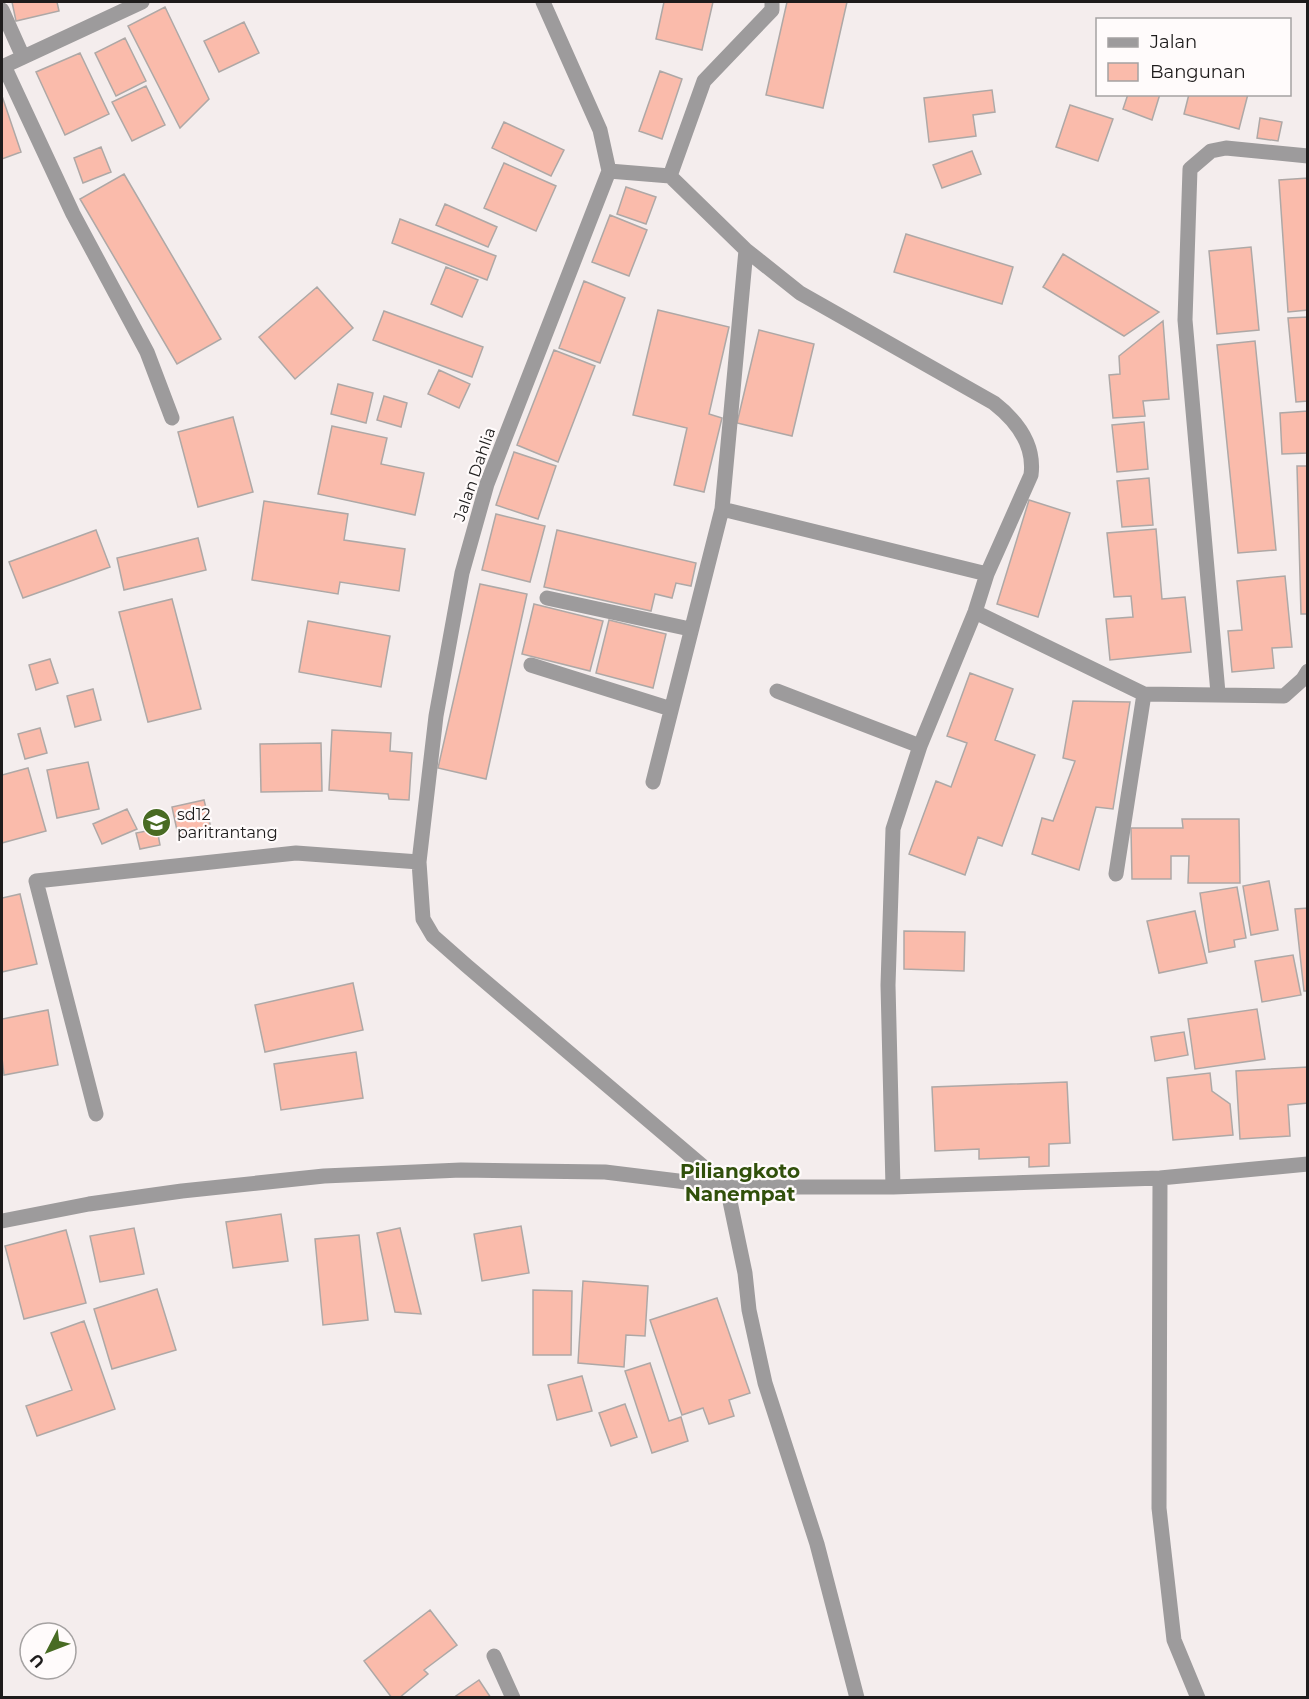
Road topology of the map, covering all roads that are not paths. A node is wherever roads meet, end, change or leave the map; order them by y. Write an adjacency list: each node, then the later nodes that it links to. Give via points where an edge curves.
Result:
1 (142, 2): 5 (street)
2 (543, 2): 8 (street, via 600,130)
3 (772, 2): 9 (street, via 772,10 704,81)
4 (2, 10): 5 (street)
5 (23, 57): 6 (street)
6 (3, 67): 11 (street, via 147,352)
7 (1308, 156): 20 (street, via 1227,148 1211,151 1190,169 1185,320)
8 (609, 171): 9 (street); 25 (street, Jalan Dahlia, via 487,484 462,573 436,716)
9 (670, 176): 10 (street)
10 (746, 250): 12 (street); 13 (street, via 800,293 994,403 1014,422 1029,448 1031,475)
11 (172, 418)
12 (722, 509): 13 (street); 16 (street)
13 (987, 574): 15 (street)
14 (548, 598): 16 (street)
15 (975, 612): 21 (street); 23 (street)
16 (690, 629): 22 (street)
17 (531, 665): 22 (street)
18 (1308, 671): 20 (street, via 1284,696)
19 (777, 691): 23 (street)
20 (1218, 693): 21 (street)
21 (1144, 694): 26 (street)
22 (671, 709): 24 (street)
23 (920, 746): 31 (street, via 892,829 888,985)
24 (653, 782)
25 (419, 862): 27 (street, via 296,853 36,881); 30 (street, Jalan Dahlia, via 423,919 433,936)
26 (1116, 874)
27 (96, 1114)
28 (1308, 1164): 29 (street)
29 (1160, 1178): 31 (street); 36 (street, via 1159,1508 1174,1640)
30 (727, 1187): 31 (street); 32 (street, via 605,1172 461,1170 324,1176 182,1191); 35 (street, via 765,1383 817,1544)
31 (893, 1187)
32 (2, 1221)
33 (494, 1656): 34 (street)
34 (513, 1698)
35 (857, 1698)
36 (1198, 1698)

